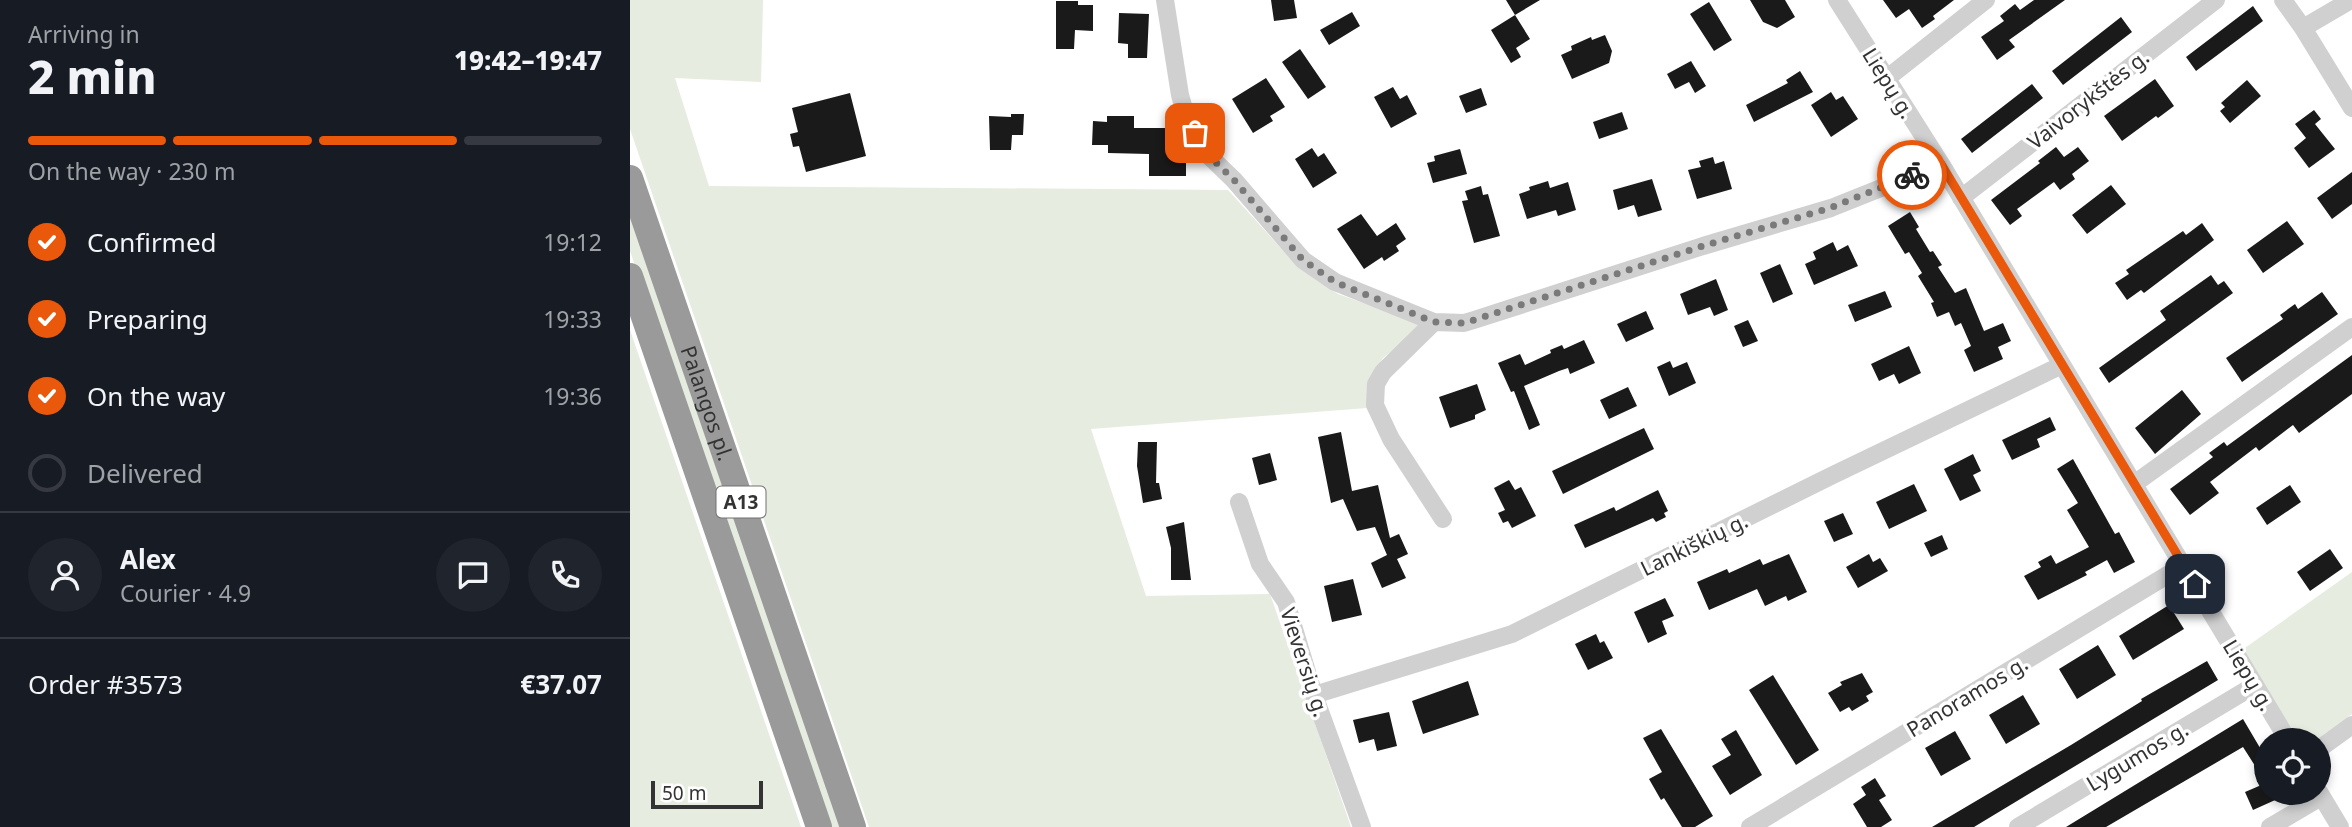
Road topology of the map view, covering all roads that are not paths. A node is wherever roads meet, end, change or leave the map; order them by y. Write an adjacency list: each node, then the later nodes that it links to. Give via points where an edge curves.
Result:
1 (1165, 0): 15 (street, via 1180,95 1204,151 1303,260 1335,282)
2 (1837, 0): 8 (street, Liepų g.)
3 (1986, 0): 8 (street)
4 (2216, 0): 13 (street, Vaivorykštės g.)
5 (2283, 0): 7 (street)
6 (2351, 0): 7 (street)
7 (2303, 28): 9 (street)
8 (1886, 79): 11 (street, Liepų g.)
9 (2346, 89): 10 (street)
10 (2352, 108)
11 (1941, 164): 13 (street, Liepų g.); 15 (street, via 1830,208 1474,320)
12 (630, 178): 30 (highway, Palangos pl. / A13)
13 (1961, 198): 17 (street, Liepų g.)
14 (630, 276): 29 (highway, Palangos pl. / A13)
15 (1434, 322): 20 (street, via 1382,372 1375,405 1391,439)
16 (2352, 327): 18 (street)
17 (2062, 365): 18 (street, Liepų g.); 23 (street, Lankiškių g., via 1512,634)
18 (2134, 484): 21 (street, Liepų g.)
19 (1239, 502): 23 (street, Vieversių g., via 1260,564 1286,602)
20 (1443, 519)
21 (2184, 565): 22 (street, Liepų g.); 32 (street, Panoramos g.)
22 (2255, 685): 25 (street, Liepų g.); 33 (street, Lygumos g.)
23 (1314, 695): 31 (street, Vieversių g.)
24 (2352, 725): 26 (street)
25 (2281, 728)
26 (2331, 741)
27 (2303, 805): 34 (street)
28 (2327, 805): 35 (street)
29 (819, 827)
30 (853, 827)
31 (1362, 827)
32 (1750, 827)
33 (2018, 827)
34 (2270, 827)
35 (2340, 827)

